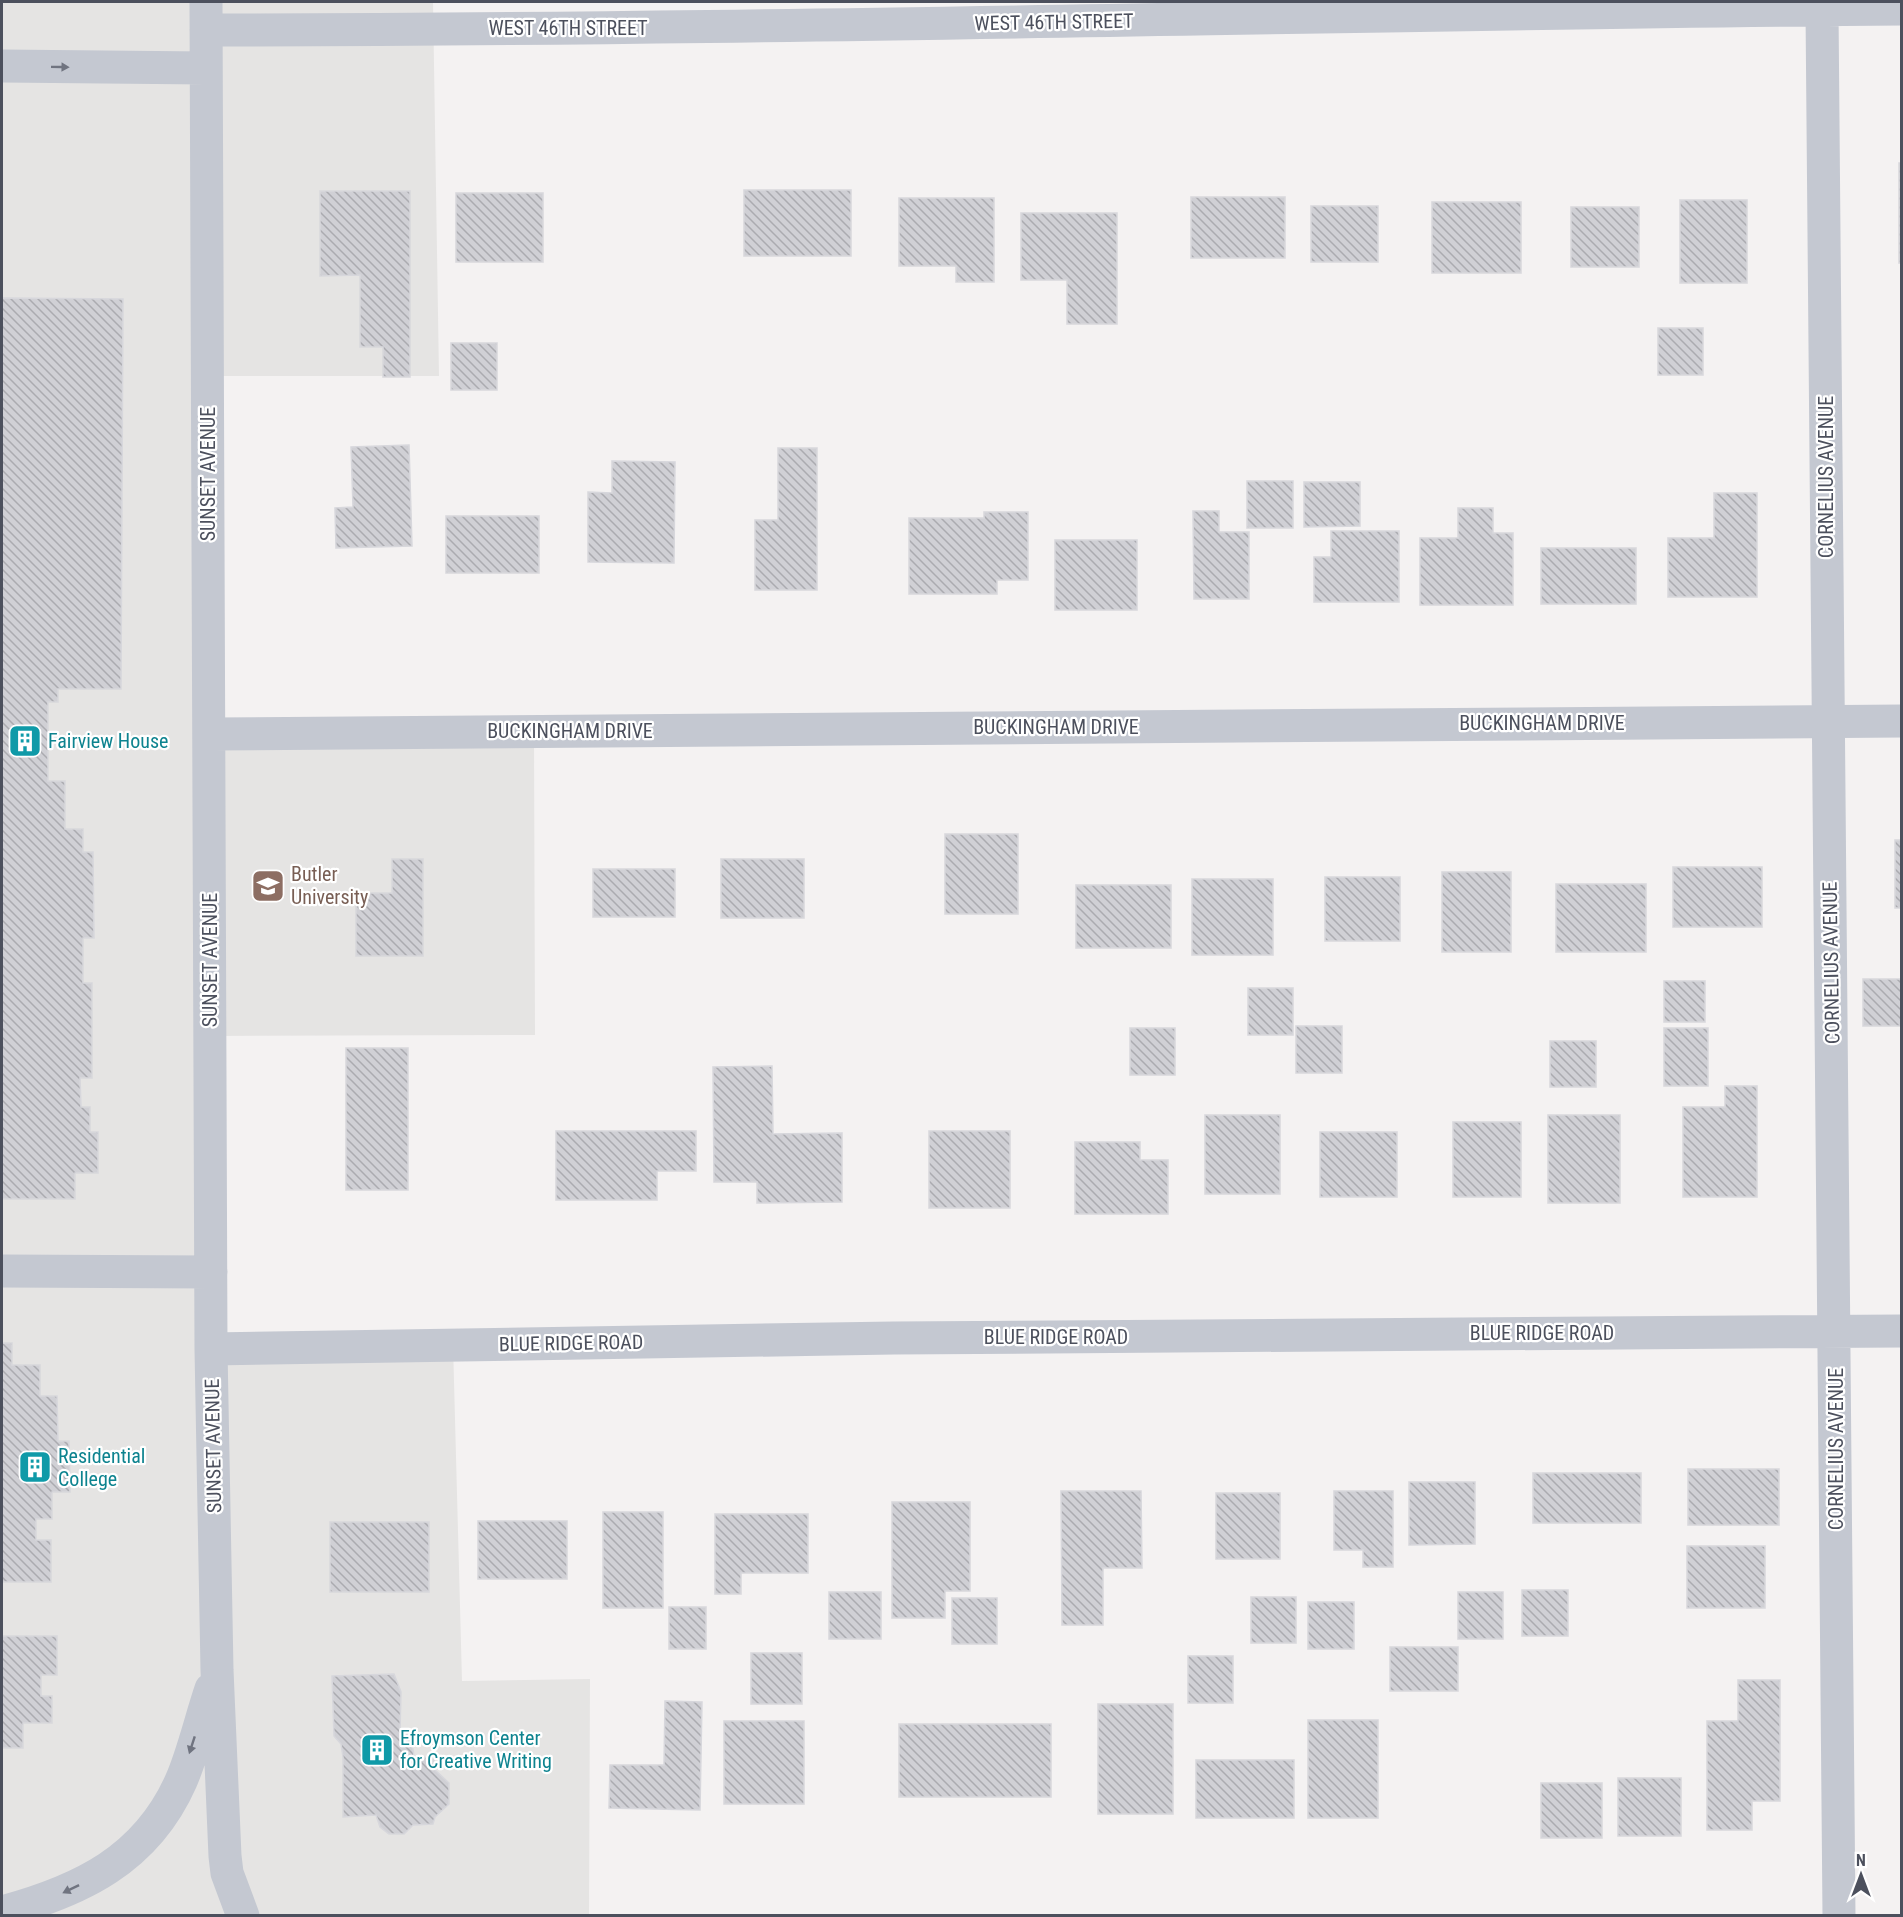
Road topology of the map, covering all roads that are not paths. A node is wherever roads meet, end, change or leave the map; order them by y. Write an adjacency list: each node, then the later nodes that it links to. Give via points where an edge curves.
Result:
1 (1531, 7): 3 (street, WEST 46TH STREET); 4 (street, WEST 46TH STREET)
2 (1902, 9): 3 (street, WEST 46TH STREET)
3 (1822, 10): 8 (street, CORNELIUS AVENUE)
4 (882, 13): 5 (street, WEST 46TH STREET)
5 (206, 16): 7 (street, SUNSET AVENUE)
6 (2, 66): 7 (street, one-way to 7)
7 (206, 68): 10 (street, SUNSET AVENUE)
8 (1828, 721): 9 (street, BUCKINGHAM DRIVE); 10 (street, BUCKINGHAM DRIVE); 13 (street, CORNELIUS AVENUE)
9 (1902, 721)
10 (210, 734): 12 (street, SUNSET AVENUE)
11 (2, 1271): 12 (street)
12 (212, 1272): 15 (street, SUNSET AVENUE)
13 (1835, 1331): 14 (street, BLUE RIDGE ROAD); 15 (street, BLUE RIDGE ROAD, via 906,1338); 19 (street, CORNELIUS AVENUE)
14 (1902, 1331)
15 (212, 1349): 16 (street, SUNSET AVENUE)
16 (217, 1670): 17 (street, one-way to 17, via 181,1780 137,1845 88,1881 61,1894); 18 (street, SUNSET AVENUE, via 225,1856 227,1874)
17 (2, 1912)
18 (243, 1916)
19 (1839, 1916)

